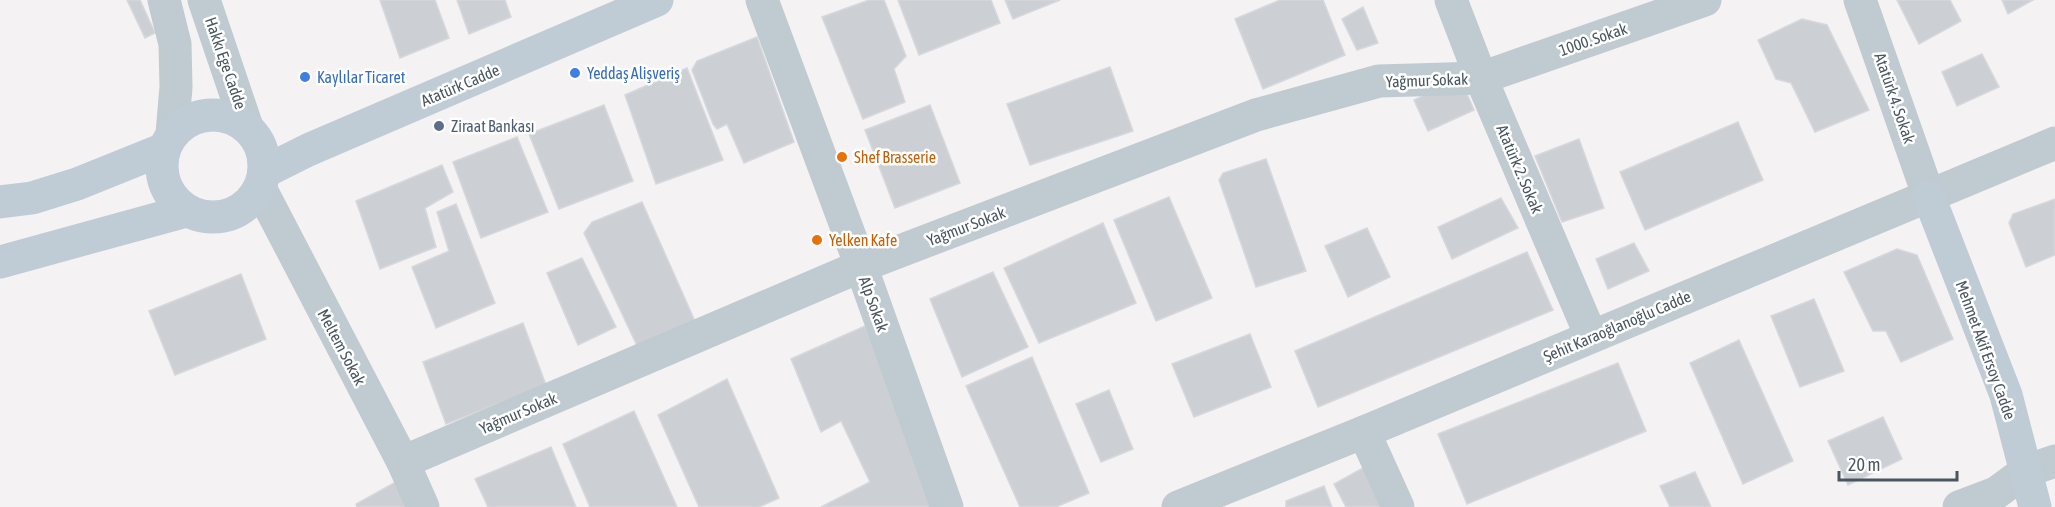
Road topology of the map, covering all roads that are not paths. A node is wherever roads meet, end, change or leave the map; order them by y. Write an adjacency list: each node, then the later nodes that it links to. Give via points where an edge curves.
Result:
1 (164, 0): 10 (street, via 175,44 176,87)
2 (204, 0): 9 (street, Hakkı Ege Cadde)
3 (657, 0): 12 (main road, Atatürk Cadde, via 308,150)
4 (762, 0): 17 (street, Alp Sokak)
5 (1451, 0): 8 (street, Atatürk 2. Sokak)
6 (1705, 0): 8 (street, 1000. Sokak)
7 (1860, 0): 13 (street, Atatürk 4. Sokak)
8 (1481, 78): 17 (street, Yağmur Sokak, via 1379,81 1256,116); 18 (street, Atatürk 2. Sokak)
9 (247, 127): 10 (main road, via 216,114 200,116 184,123); 12 (main road, via 258,140 263,155)
10 (168, 142): 14 (main road, via 77,184 32,198); 15 (main road, via 161,166 164,184 172,199)
11 (2055, 143): 13 (street, Şehit Karaoğlanoğlu Cadde)
12 (262, 180): 15 (main road, via 250,202 237,213 202,217); 20 (street, Meltem Sokak)
13 (1929, 196): 18 (street, Şehit Karaoğlanoğlu Cadde); 21 (main road, Mehmet Akif Ersoy Cadde, via 2006,395)
14 (0, 202)
15 (186, 210): 16 (main road)
16 (0, 262)
17 (861, 266): 20 (street, Yağmur Sokak); 24 (street, Alp Sokak)
18 (1591, 336): 19 (street, Şehit Karaoğlanoğlu Cadde)
19 (1364, 432): 22 (street, Şehit Karaoğlanoğlu Cadde); 25 (street)
20 (403, 462): 23 (street, Meltem Sokak)
21 (2040, 466): 26 (street, via 1996,493); 27 (main road, Mehmet Akif Ersoy Cadde)
22 (1181, 506)
23 (423, 507)
24 (946, 507)
25 (1398, 507)
26 (1959, 507)
27 (2035, 507)

